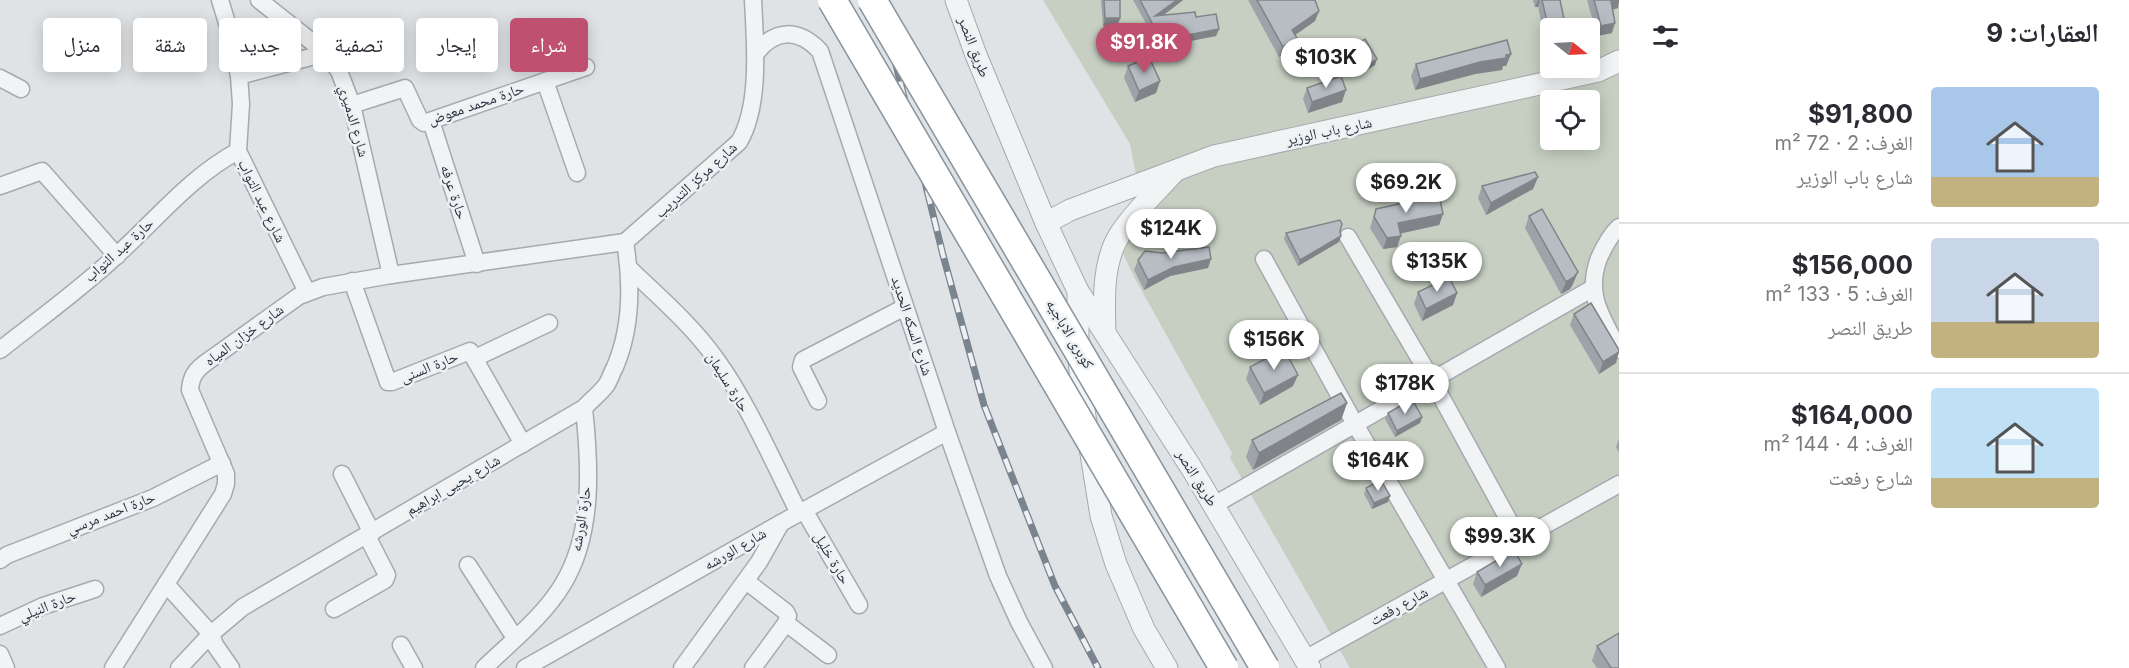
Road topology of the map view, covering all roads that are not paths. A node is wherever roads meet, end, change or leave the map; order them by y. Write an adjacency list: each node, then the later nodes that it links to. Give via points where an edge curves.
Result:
1 (220, 0): 13 (street, شارع عبد التواب)
2 (260, 0): 7 (street, شارع الدميري)
3 (753, 0): 8 (street, شارع مركز التدريب)
4 (832, 0): 83 (highway, bridge)
5 (872, 0): 84 (highway, كوبرى الاباجيه, bridge)
6 (956, 0): 23 (street, طريق النصر)
7 (313, 42)
8 (756, 53): 26 (street, شارع مركز التدريب, via 750,116 739,142); 36 (street, شارع السكه الحديد, via 775,36 787,34 811,41 820,51)
9 (313, 56): 13 (street)
10 (1619, 61): 20 (street, شارع باب الوزير, via 1598,71 1214,156)
11 (339, 72): 17 (street, شارع الدميري)
12 (571, 72): 15 (street, حارة محمد معوض)
13 (239, 76): 19 (street, شارع عبد التواب)
14 (0, 78): 16 (street)
15 (545, 81): 18 (street, حارة محمد معوض); 21 (street)
16 (21, 88)
17 (352, 105): 18 (street, حارة محمد معوض, via 405,88 421,123); 31 (street, شارع الدميري)
18 (431, 121): 29 (street, حارة عرفه)
19 (238, 151): 27 (street, حارة عبد التواب, via 185,189); 35 (street, شارع عبد التواب)
20 (1178, 168): 23 (street, شارع باب الوزير); 38 (street, via 1119,235 1106,283)
21 (577, 173)
22 (0, 186): 27 (street, via 42,171)
23 (1046, 223): 34 (street, طريق النصر)
24 (1619, 227): 33 (street, via 1602,250)
25 (1348, 237): 42 (street)
26 (625, 242): 29 (street, شارع خزان المياه); 30 (street, شارع يحيى ابراهيم)
27 (117, 256): 39 (street, حارة عبد التواب)
28 (1264, 259): 45 (street)
29 (477, 264): 31 (street, شارع خزان المياه)
30 (630, 269): 44 (street, شارع يحيى ابراهيم, via 628,324 621,353 607,384); 52 (street, حارة سليمان, via 716,358)
31 (391, 275): 32 (street, شارع خزان المياه)
32 (352, 281): 35 (street, شارع خزان المياه); 41 (street, حارة السنى, via 388,382 468,351)
33 (1593, 288): 40 (street, via 1598,308); 42 (street)
34 (1078, 291): 38 (street, طريق النصر); 82 (street, طريق النصر, via 1083,404 1101,516 1116,564 1144,629)
35 (308, 292): 48 (street, شارع خزان المياه, via 204,364 190,380 193,400)
36 (905, 308): 43 (street, via 803,360 801,367); 46 (street, شارع السكه الحديد)
37 (549, 323): 41 (street)
38 (1105, 334): 51 (street, طريق النصر)
39 (0, 350)
40 (1619, 350)
41 (475, 358): 47 (street, حارة السنى)
42 (1432, 380): 45 (street); 55 (street)
43 (818, 401)
44 (584, 408): 47 (street, شارع يحيى ابراهيم); 67 (street, حارة الورشه, via 588,484 575,559 547,606)
45 (1355, 424): 51 (street); 58 (street)
46 (947, 432): 52 (street, شارع الورشه); 72 (street, شارع السكه الحديد, via 998,576)
47 (523, 444): 54 (street, شارع يحيى ابراهيم)
48 (222, 463): 56 (street, حارة احمد مرسي, via 153,498); 60 (street, شارع خزان المياه, via 226,474 223,494)
49 (342, 474): 54 (street)
50 (1619, 484): 55 (street, شارع رفعت)
51 (1214, 506): 71 (street, طريق النصر)
52 (802, 512): 53 (street, شارع الورشه); 62 (street, حارة خليل)
53 (781, 523): 59 (street); 79 (street, شارع الورشه)
54 (369, 534): 63 (street, via 386,580); 66 (street, شارع يحيى ابراهيم, via 243,607)
55 (1520, 539): 58 (street, شارع رفعت)
56 (0, 560)
57 (468, 565): 67 (street)
58 (1445, 580): 71 (street, شارع رفعت); 85 (street)
59 (746, 581): 64 (street, via 786,612); 80 (street)
60 (166, 584): 66 (street); 74 (street, شارع خزان المياه)
61 (95, 589): 65 (street, حارة النيلي, via 42,606)
62 (859, 605)
63 (334, 609)
64 (786, 623): 70 (street); 81 (street)
65 (0, 626)
66 (211, 634): 75 (street, شارع يحيى ابراهيم); 76 (street)
67 (515, 638): 78 (street, حارة الورشه)
68 (401, 645): 77 (street)
69 (0, 654): 73 (street)
70 (828, 655)
71 (1307, 663)
72 (1040, 666)
73 (6, 668)
74 (113, 668)
75 (179, 668)
76 (231, 668)
77 (414, 668)
78 (484, 668)
79 (526, 668)
80 (682, 668)
81 (753, 668)
82 (1167, 668)
83 (1224, 668)
84 (1265, 668)
85 (1497, 668)

